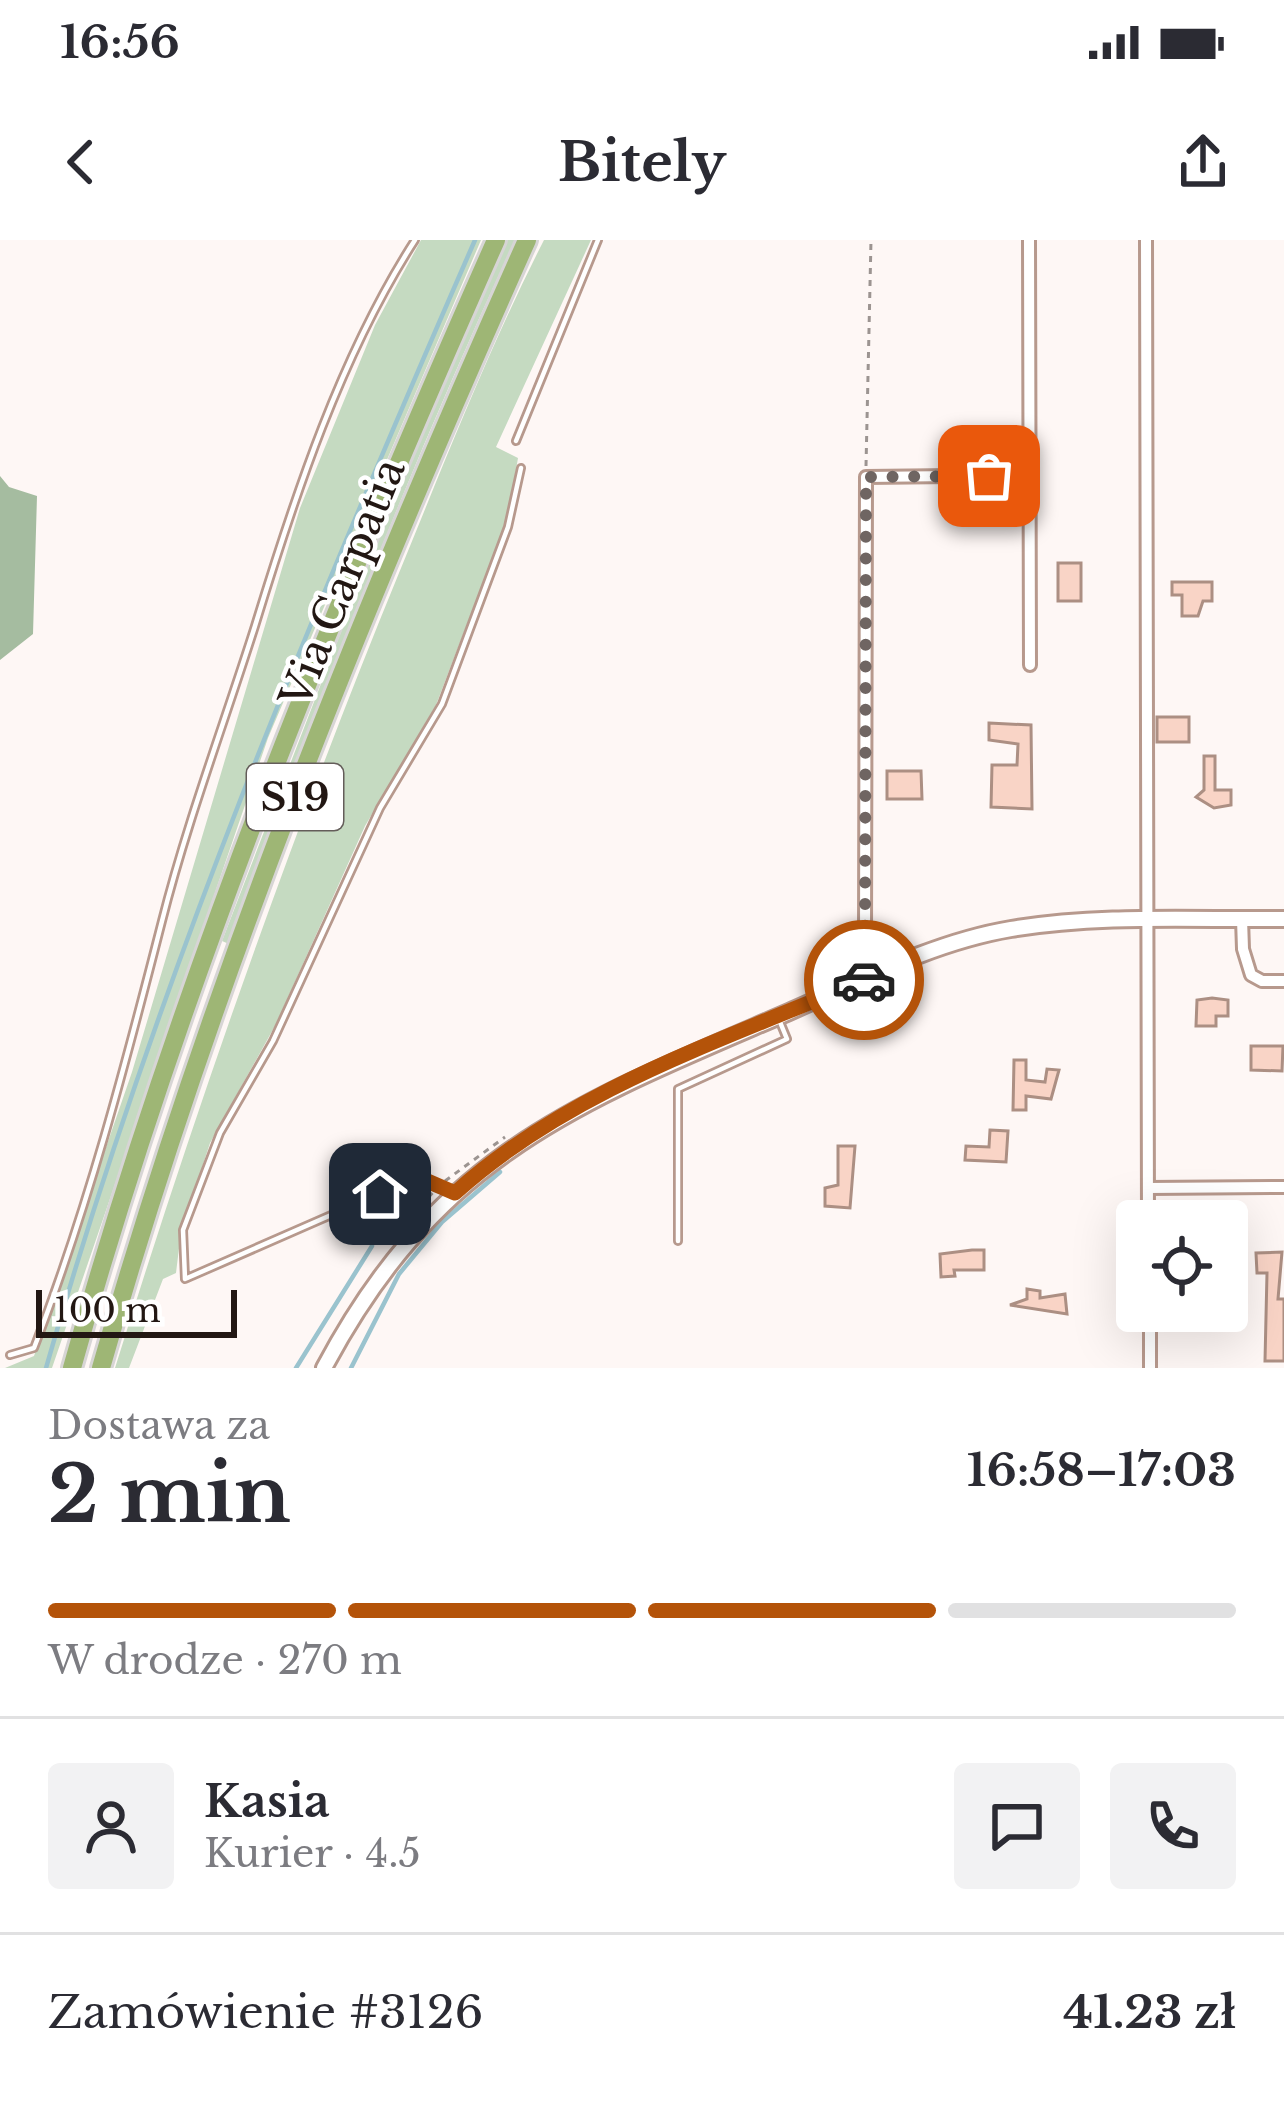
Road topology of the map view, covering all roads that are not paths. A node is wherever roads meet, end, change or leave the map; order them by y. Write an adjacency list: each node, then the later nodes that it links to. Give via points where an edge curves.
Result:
1 (415, 240): 23 (lane, via 389,280 291,510 163,918 86,1209 34,1348)
2 (496, 240): 24 (highway, Via Carpatia / S19, via 284,740)
3 (527, 240): 25 (highway, Via Carpatia / S19, via 312,752 221,997)
4 (598, 240): 7 (lane)
5 (1029, 240): 9 (street)
6 (1146, 240): 12 (street)
7 (516, 441)
8 (521, 469): 19 (lane, via 508,527 442,704 380,808 273,1041 220,1132 183,1230 185,1279 418,1177)
9 (1030, 475): 10 (street); 14 (street, via 866,477 865,941)
10 (1030, 665)
11 (1284, 919): 13 (street)
12 (1148, 920): 13 (street); 14 (street, via 1008,930); 18 (street)
13 (1242, 920): 15 (street, via 1251,974)
14 (877, 974): 16 (street)
15 (1284, 981)
16 (777, 1017): 19 (street, via 550,1120); 21 (lane, via 787,1039 678,1089)
17 (1284, 1187): 18 (street)
18 (1148, 1188): 20 (street)
19 (455, 1193): 26 (street, via 386,1268)
20 (1148, 1200)
21 (678, 1241)
22 (1150, 1332): 27 (street)
23 (10, 1355)
24 (71, 1368)
25 (101, 1368)
26 (324, 1368)
27 (1150, 1368)

